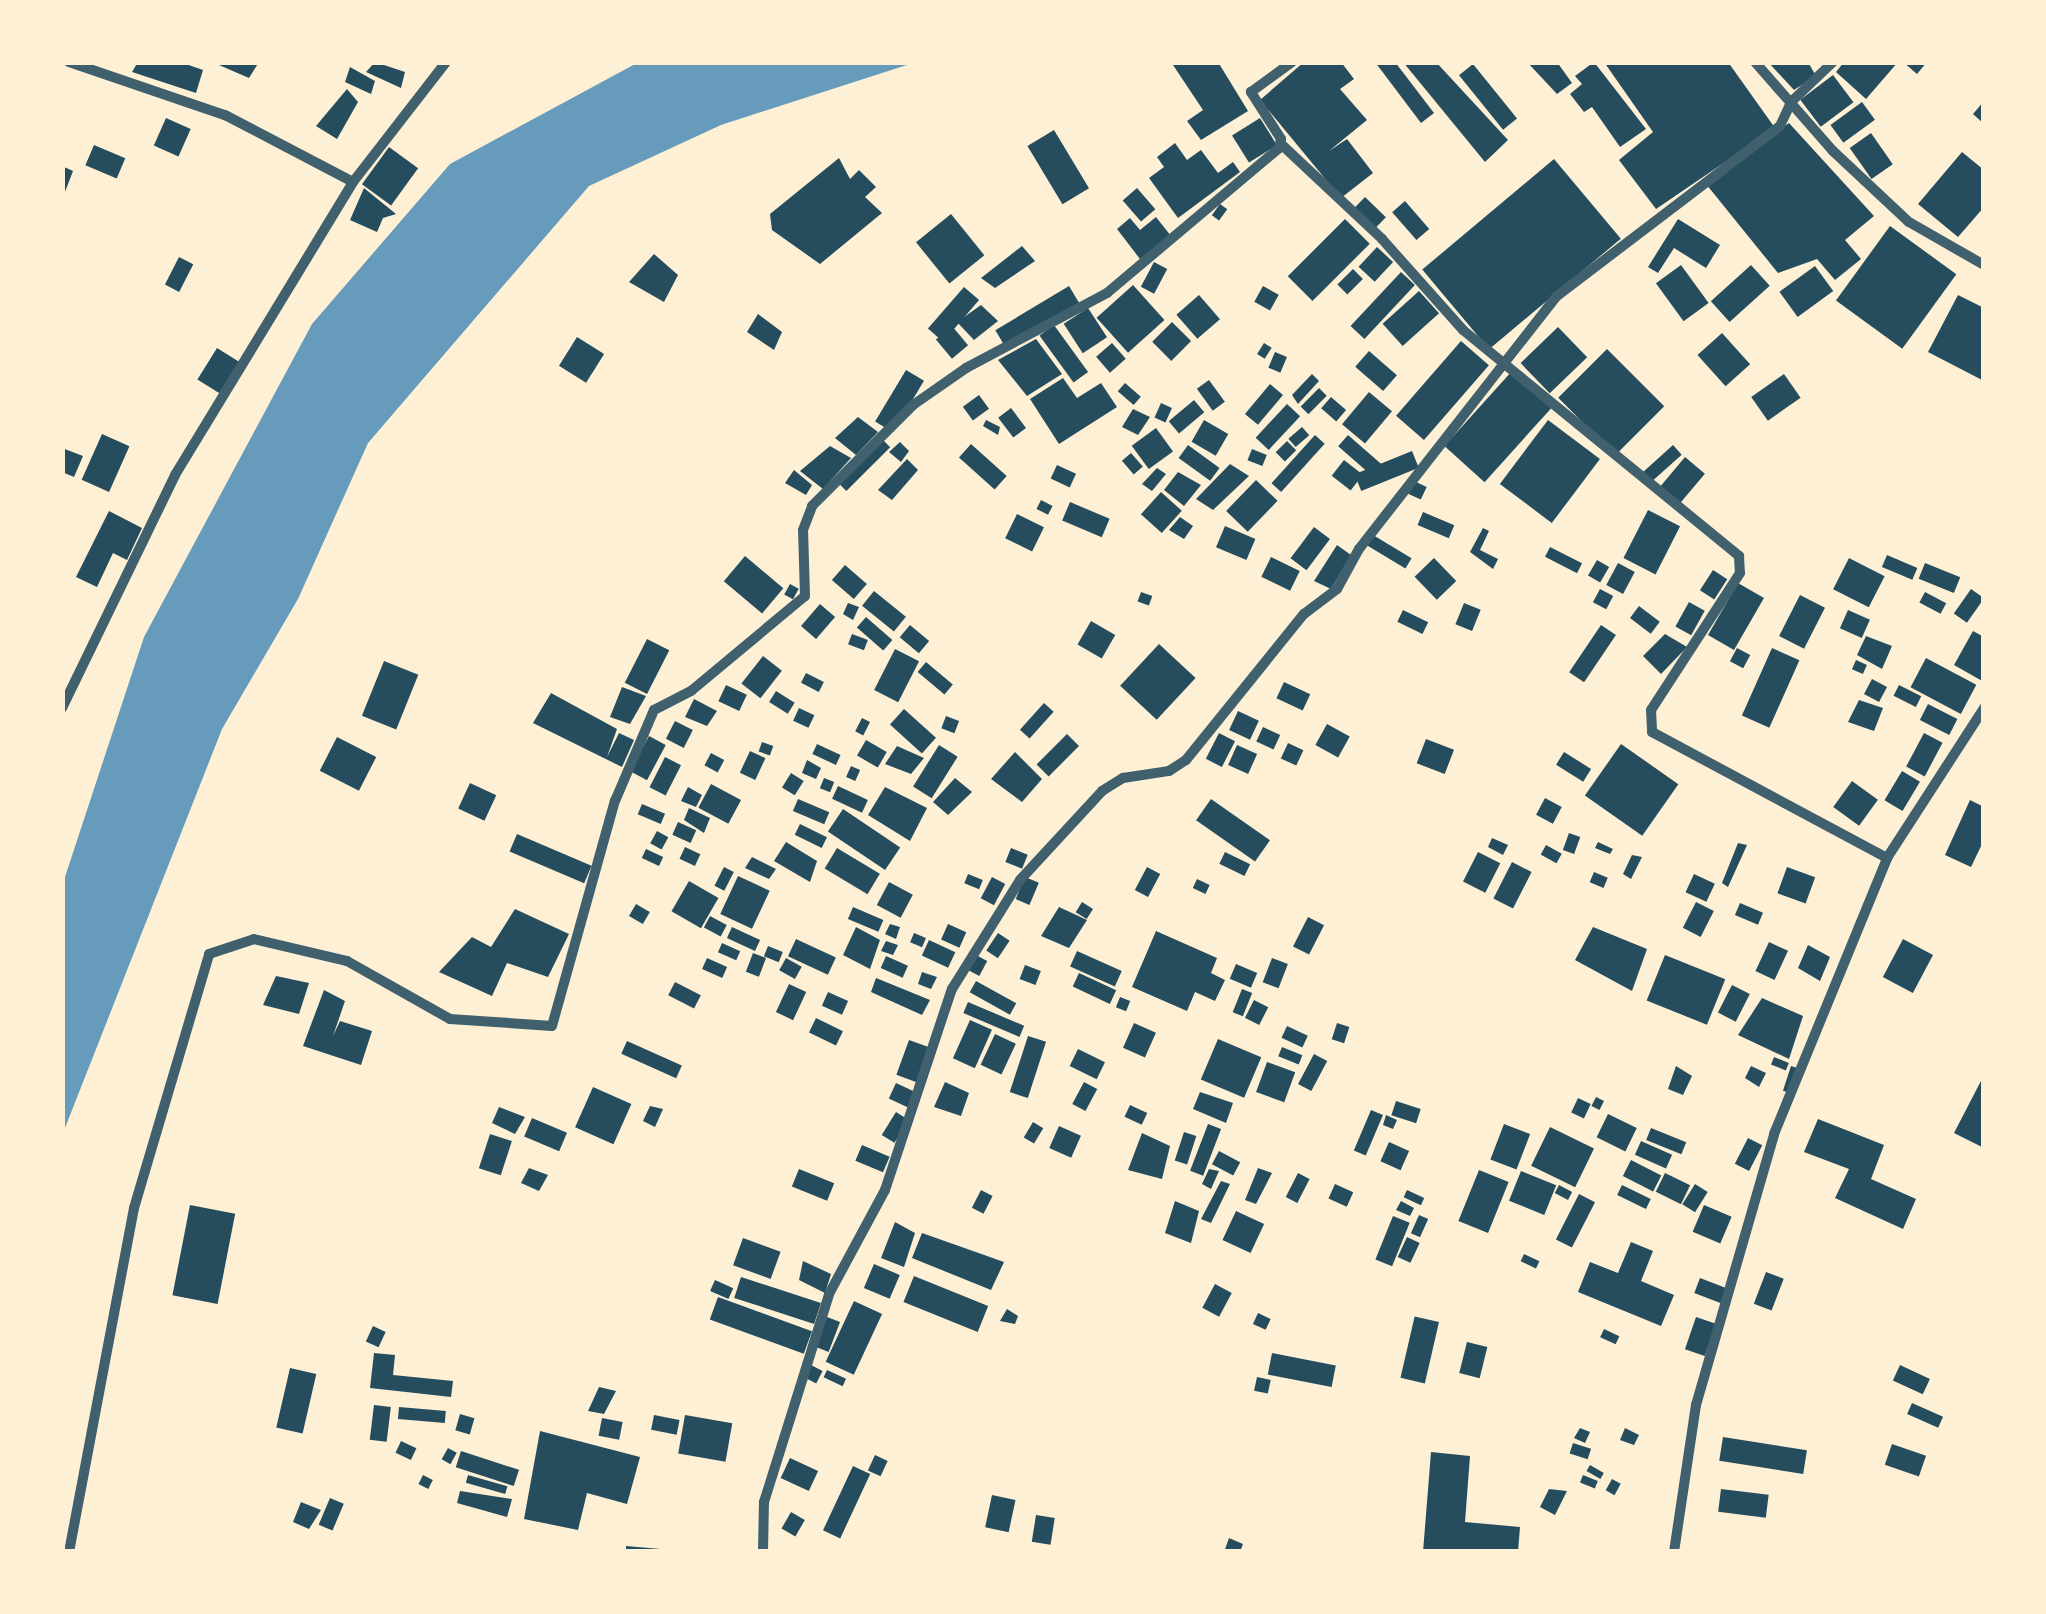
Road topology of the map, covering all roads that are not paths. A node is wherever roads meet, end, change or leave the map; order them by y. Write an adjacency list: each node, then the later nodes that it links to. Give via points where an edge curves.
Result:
1 (69, 62): 8 (street, via 225,115)
2 (446, 62): 8 (street)
3 (1292, 62): 7 (street, via 1251,92)
4 (1755, 62): 6 (street)
5 (1833, 62): 6 (street)
6 (1791, 102): 9 (street, via 1909,222); 10 (street, via 1780,126 1557,296)
7 (1281, 144): 10 (street, via 1382,240 1462,330); 14 (street, via 1108,293 966,368 913,405 825,490 804,530 805,596 646,722 615,801 552,1026 450,1019 347,961 254,939 208,954 134,1208)
8 (352, 182): 11 (street, via 175,474)
9 (1984, 264)
10 (1504, 363): 13 (street, via 1739,556 1740,574 1651,710 1652,732); 15 (street, via 1359,548 1337,590 1304,614 1186,760 1102,791 1020,880 970,952 885,1190 830,1294 764,1502)
11 (62, 708)
12 (1984, 708): 13 (street)
13 (1887, 858): 16 (street, via 1774,1134 1696,1405)
14 (69, 1552)
15 (763, 1552)
16 (1674, 1552)

